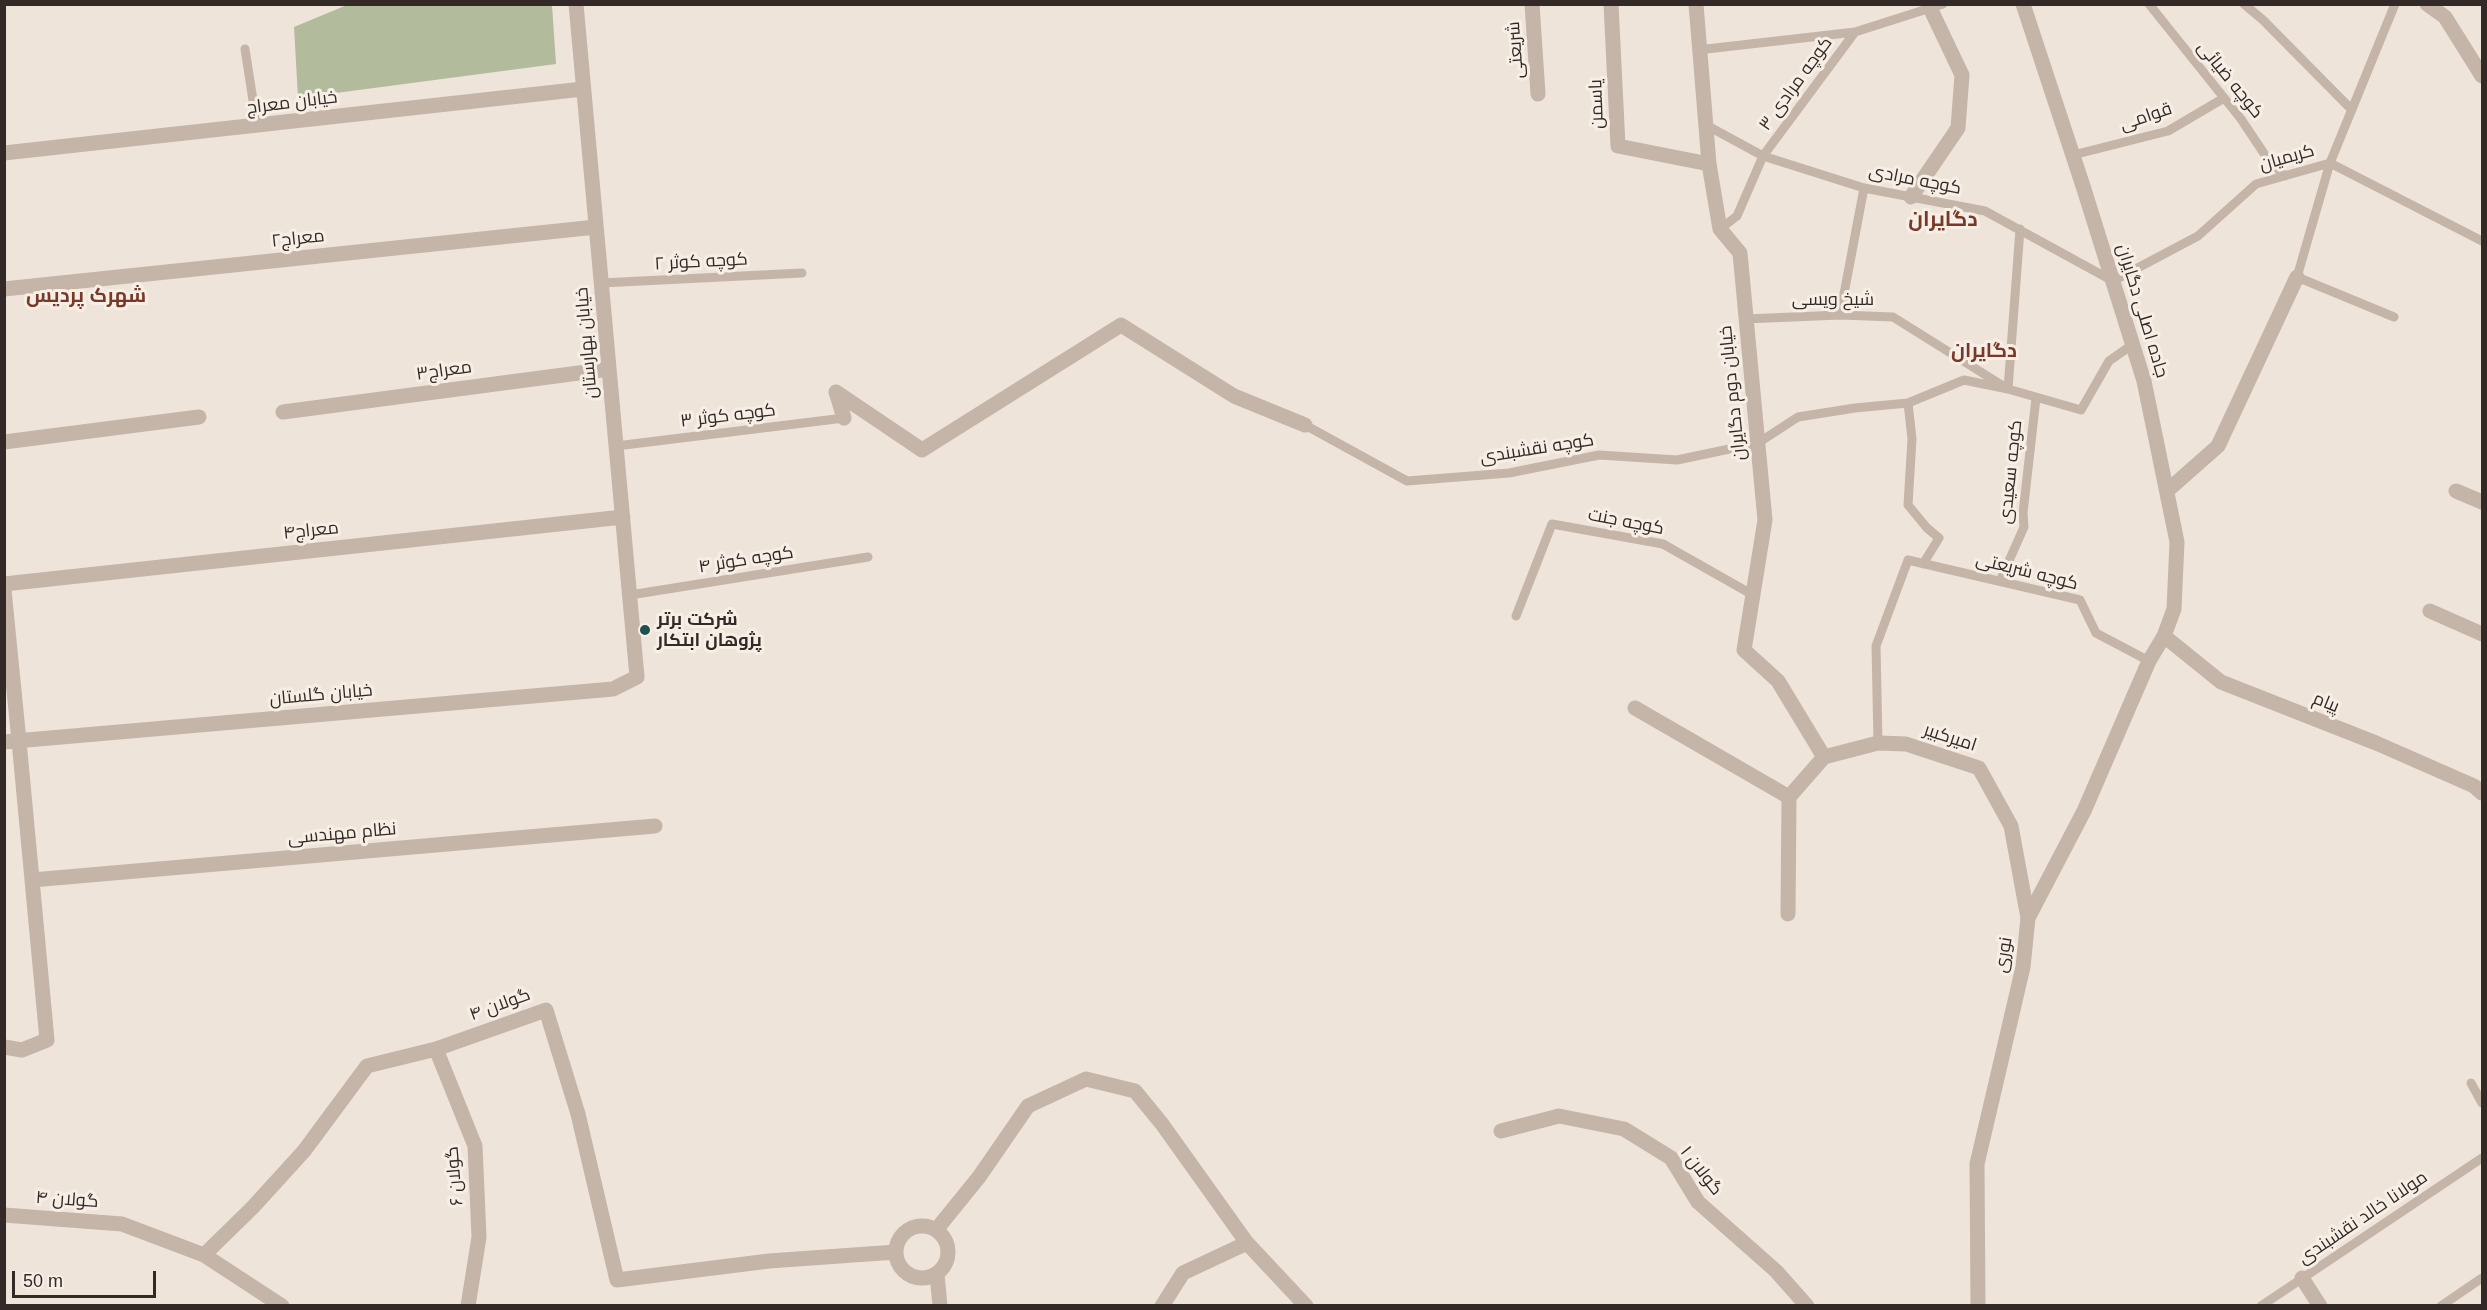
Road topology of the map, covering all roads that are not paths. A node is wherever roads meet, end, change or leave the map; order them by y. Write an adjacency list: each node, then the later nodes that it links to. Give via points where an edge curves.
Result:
1 (576, 4): 15 (street, خیابان بهارستان)
2 (1532, 4): 16 (street, شریعتی)
3 (1611, 4): 25 (street, یاسمن, via 1618,146)
4 (1696, 4): 13 (street, خیابان دوم دگایران)
5 (2023, 4): 22 (street, جاده اصلی دگایران)
6 (2149, 4): 17 (lane, کوچه ضیائی)
7 (2244, 4): 18 (lane)
8 (2395, 4): 18 (lane, کریمیان)
9 (2427, 4): 14 (street, via 2445,17)
10 (1934, 6): 11 (lane); 28 (street, via 1962,75 1958,128)
11 (1855, 32): 13 (lane); 23 (lane, کوچه مرادی ۳)
12 (245, 49): 20 (lane)
13 (1698, 50): 19 (street, خیابان دوم دگایران)
14 (2482, 76)
15 (583, 89): 20 (street, خیابان معراج); 29 (street, خیابان بهارستان)
16 (1538, 94)
17 (2224, 98): 22 (lane, قوامی, via 2168,131); 26 (lane, کوچه ضیائی, via 2267,158)
18 (2352, 110): 24 (lane, کریمیان)
19 (1706, 125): 23 (lane, کوچه مرادی); 25 (street, خیابان دوم دگایران)
20 (257, 126): 21 (street, خیابان معراج)
21 (4, 153)
22 (2073, 155): 35 (street, جاده اصلی دگایران)
23 (1763, 156): 27 (lane, کوچه مرادی); 30 (lane, کوچه مرادی ۳, via 1737,216)
24 (2330, 163): 26 (lane, کریمیان); 32 (lane); 34 (lane)
25 (1709, 164): 30 (street, خیابان دوم دگایران)
26 (2285, 176): 35 (lane, کریمیان, via 2256,184 2198,236)
27 (1864, 188): 28 (lane, کوچه مرادی); 38 (lane)
28 (1911, 197): 31 (lane, کوچه مرادی, via 1985,211)
29 (596, 227): 36 (street, خیابان بهارستان); 37 (street, معراج۲)
30 (1720, 229): 40 (street, خیابان دوم دگایران, via 1740,254)
31 (2020, 229): 35 (lane, کوچه مرادی); 43 (lane)
32 (2482, 242)
33 (802, 273): 36 (lane, کوچه کوثر ۲)
34 (2297, 277): 39 (lane); 53 (street, via 2217,446)
35 (2113, 281): 41 (street, جاده اصلی دگایران)
36 (601, 283): 42 (street, خیابان بهارستان)
37 (4, 289)
38 (1840, 315): 40 (lane, شیخ ویسی); 43 (lane, شیخ ویسی, via 1893,317)
39 (2394, 317)
40 (1746, 319): 51 (street, خیابان دوم دگایران)
41 (2132, 345): 44 (lane, کوچه نقشبندی, via 2109,361 2081,410); 53 (street, جاده اصلی دگایران, via 2144,381)
42 (609, 369): 46 (street, معراج۳); 52 (street, خیابان بهارستان)
43 (2008, 389): 44 (lane, کوچه نقشبندی); 45 (lane, کوچه نقشبندی, via 1964,380)
44 (2036, 398): 59 (lane, کوچه سعیدی, via 2024,527)
45 (1908, 403): 51 (lane, کوچه نقشبندی, via 1798,417); 58 (lane, via 1912,439 1908,505 1939,538)
46 (283, 412)
47 (199, 417): 50 (street)
48 (844, 418): 49 (street, via 836,392 922,450 1121,326 1234,396); 52 (lane, کوچه کوثر ۳)
49 (1305, 425): 51 (lane, کوچه نقشبندی, via 1407,481 1509,473 1599,455 1677,460)
50 (4, 442)
51 (1758, 444): 63 (street, خیابان دوم دگایران, via 1765,520)
52 (616, 446): 56 (street, خیابان بهارستان)
53 (2167, 491): 67 (street, جاده اصلی دگایران, via 2177,542 2174,609)
54 (2456, 491): 55 (street)
55 (2482, 502)
56 (623, 518): 60 (street, معراج۴); 62 (street, خیابان بهارستان)
57 (868, 557): 62 (lane, کوچه کوثر ۴)
58 (1923, 564): 59 (lane, کوچه شریعتی); 72 (lane, کوچه شریعتی, via 1908,560 1876,646)
59 (2000, 581): 68 (lane, کوچه شریعتی, via 2080,600 2096,633)
60 (4, 584)
61 (4, 590): 71 (street)
62 (630, 595): 69 (street, خیابان بهارستان)
63 (1753, 595): 65 (lane, کوچه جنت, via 1663,544 1552,525); 73 (street, خیابان دوم دگایران, via 1744,650 1778,681)
64 (2430, 611): 66 (street)
65 (1516, 616)
66 (2482, 634)
67 (2164, 636): 68 (street, نوری); 74 (street, پیام, via 2221,682)
68 (2149, 661): 79 (street, نوری, via 2084,811)
69 (637, 677): 71 (street, خیابان گلستان, via 613,689)
70 (1635, 708): 75 (street)
71 (12, 742): 77 (street)
72 (1878, 743): 73 (street, امیرکبیر); 79 (street, امیرکبیر, via 1906,744 1979,768 2011,826)
73 (1824, 757): 75 (street)
74 (2480, 789)
75 (1789, 797): 78 (street)
76 (655, 826): 77 (street, نظام مهندسی)
77 (32, 880): 80 (street, via 47,1040 22,1050)
78 (1788, 914)
79 (2028, 918): 100 (street, نوری, via 2023,967 1977,1164)
80 (4, 1047)
81 (436, 1049): 89 (street, گولان ۴, via 546,1010 578,1114 617,1280 769,1261); 90 (street, گولان ۴, via 367,1066 304,1150); 95 (street, گولان ۶, via 475,1146 478,1237)
82 (2471, 1083): 83 (lane)
83 (2482, 1103)
84 (1501, 1131): 99 (street, گولان ۱, via 1559,1116 1624,1130 1671,1158 1698,1202 1776,1271)
85 (2482, 1158): 92 (lane, مولانا خالد نقشبندی)
86 (4, 1215): 90 (street, گولان ۴, via 122,1224)
87 (936, 1230): 88 (street, via 1028,1106 1086,1079 1135,1091); 89 (street, via 923,1226 909,1229 899,1239); 91 (street, via 945,1239 948,1252)
88 (1247, 1243): 97 (street, via 1183,1273); 98 (street)
89 (896, 1252): 91 (street, via 899,1266 909,1275 923,1278)
90 (204, 1255): 94 (street)
91 (937, 1274): 96 (street)
92 (2302, 1278): 101 (lane, مولانا خالد نقشبندی); 102 (street)
93 (2482, 1278): 103 (lane)
94 (282, 1305)
95 (468, 1305)
96 (940, 1305)
97 (1162, 1305)
98 (1306, 1305)
99 (1807, 1305)
100 (1978, 1305)
101 (2261, 1305)
102 (2320, 1305)
103 (2441, 1305)

